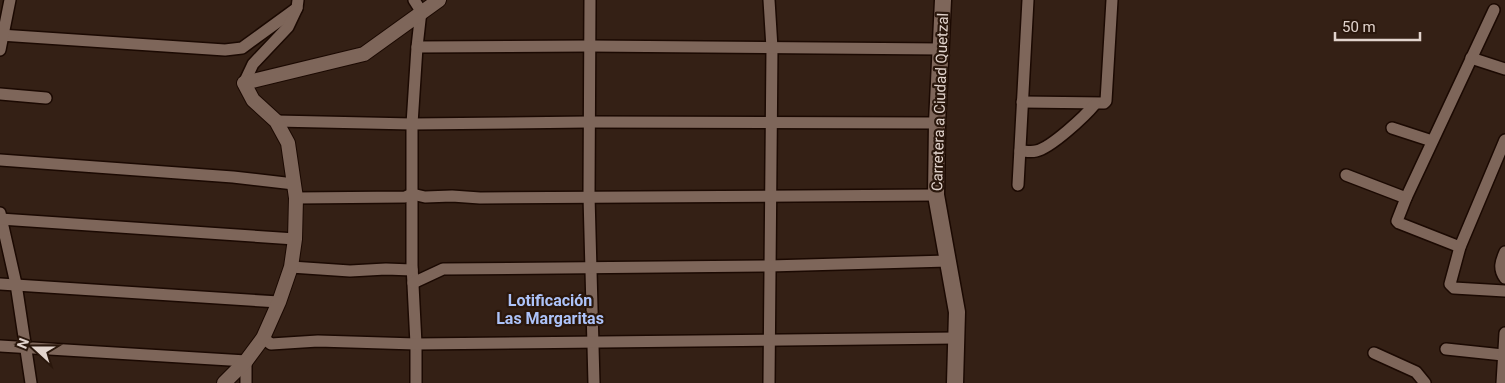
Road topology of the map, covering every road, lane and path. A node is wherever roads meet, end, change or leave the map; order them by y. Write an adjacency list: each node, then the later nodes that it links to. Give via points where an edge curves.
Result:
1 (10, 0): 11 (street)
2 (439, 0): 9 (street)
3 (590, 0): 12 (street)
4 (769, 0): 14 (street)
5 (943, 0): 15 (main road, Carretera a Ciudad Quetzal)
6 (1028, 0): 22 (street)
7 (1112, 0): 23 (street, via 1106,101)
8 (298, 4): 11 (street, via 242,48 226,50); 19 (street, via 288,27 253,64)
9 (418, 6): 13 (street); 19 (street, via 364,54)
10 (1494, 10): 17 (street)
11 (1, 36): 16 (street)
12 (590, 46): 13 (street); 14 (street); 25 (street)
13 (417, 47): 28 (street)
14 (772, 48): 15 (street); 26 (street)
15 (941, 49): 27 (main road, Carretera a Ciudad Quetzal)
16 (0, 50)
17 (1471, 58): 18 (street); 31 (street)
18 (1505, 69)
19 (244, 83): 24 (street, via 253,100)
20 (0, 94): 21 (street)
21 (46, 98)
22 (1022, 102): 23 (street); 32 (street)
23 (1095, 104): 32 (street, via 1054,142 1037,151)
24 (276, 121): 28 (street); 35 (street, via 288,143)
25 (588, 122): 26 (street); 28 (street); 39 (street)
26 (771, 123): 27 (street); 40 (street)
27 (937, 123): 38 (main road, Carretera a Ciudad Quetzal)
28 (412, 124): 37 (street)
29 (1392, 128): 31 (street)
30 (1505, 140): 45 (street)
31 (1432, 141): 42 (street)
32 (1020, 151): 36 (street)
33 (0, 160): 35 (street)
34 (1346, 176): 42 (street)
35 (294, 184): 41 (street)
36 (1018, 185)
37 (412, 194): 39 (street, via 480,198); 41 (street, via 405,197); 51 (street)
38 (936, 195): 40 (street); 47 (main road, Carretera a Ciudad Quetzal)
39 (589, 196): 40 (street); 48 (street)
40 (770, 196): 49 (street)
41 (296, 198): 44 (street)
42 (1406, 198): 45 (street, via 1398,222)
43 (0, 217): 44 (street); 55 (street)
44 (295, 239): 50 (street)
45 (1460, 247): 56 (street, via 1451,287)
46 (1505, 252): 52 (street, via 1500,264)
47 (948, 261): 49 (street); 60 (main road, Carretera a Ciudad Quetzal, via 957,312)
48 (592, 266): 49 (street); 53 (street, via 443,269); 62 (street)
49 (769, 266): 61 (street)
50 (291, 267): 51 (street, via 350,271); 57 (street)
51 (412, 270): 53 (street)
52 (1505, 278)
53 (413, 283): 63 (street)
54 (0, 284): 55 (street)
55 (16, 284): 57 (street); 65 (street)
56 (1505, 291)
57 (280, 302): 59 (street)
58 (1505, 333): 68 (street)
59 (263, 338): 63 (street, via 271,344 318,341); 69 (street)
60 (956, 338): 61 (street); 76 (main road, Carretera a Ciudad Quetzal)
61 (770, 340): 62 (street); 75 (street)
62 (594, 342): 63 (street); 74 (street)
63 (416, 344): 73 (street)
64 (0, 346): 65 (street)
65 (26, 347): 69 (street); 70 (street)
66 (1446, 349): 68 (street)
67 (1374, 353): 77 (street, via 1416,372)
68 (1503, 355): 78 (street)
69 (246, 361): 71 (street); 72 (street)
70 (31, 383)
71 (224, 383)
72 (246, 383)
73 (416, 383)
74 (594, 383)
75 (769, 383)
76 (955, 383)
77 (1425, 383)
78 (1502, 383)

